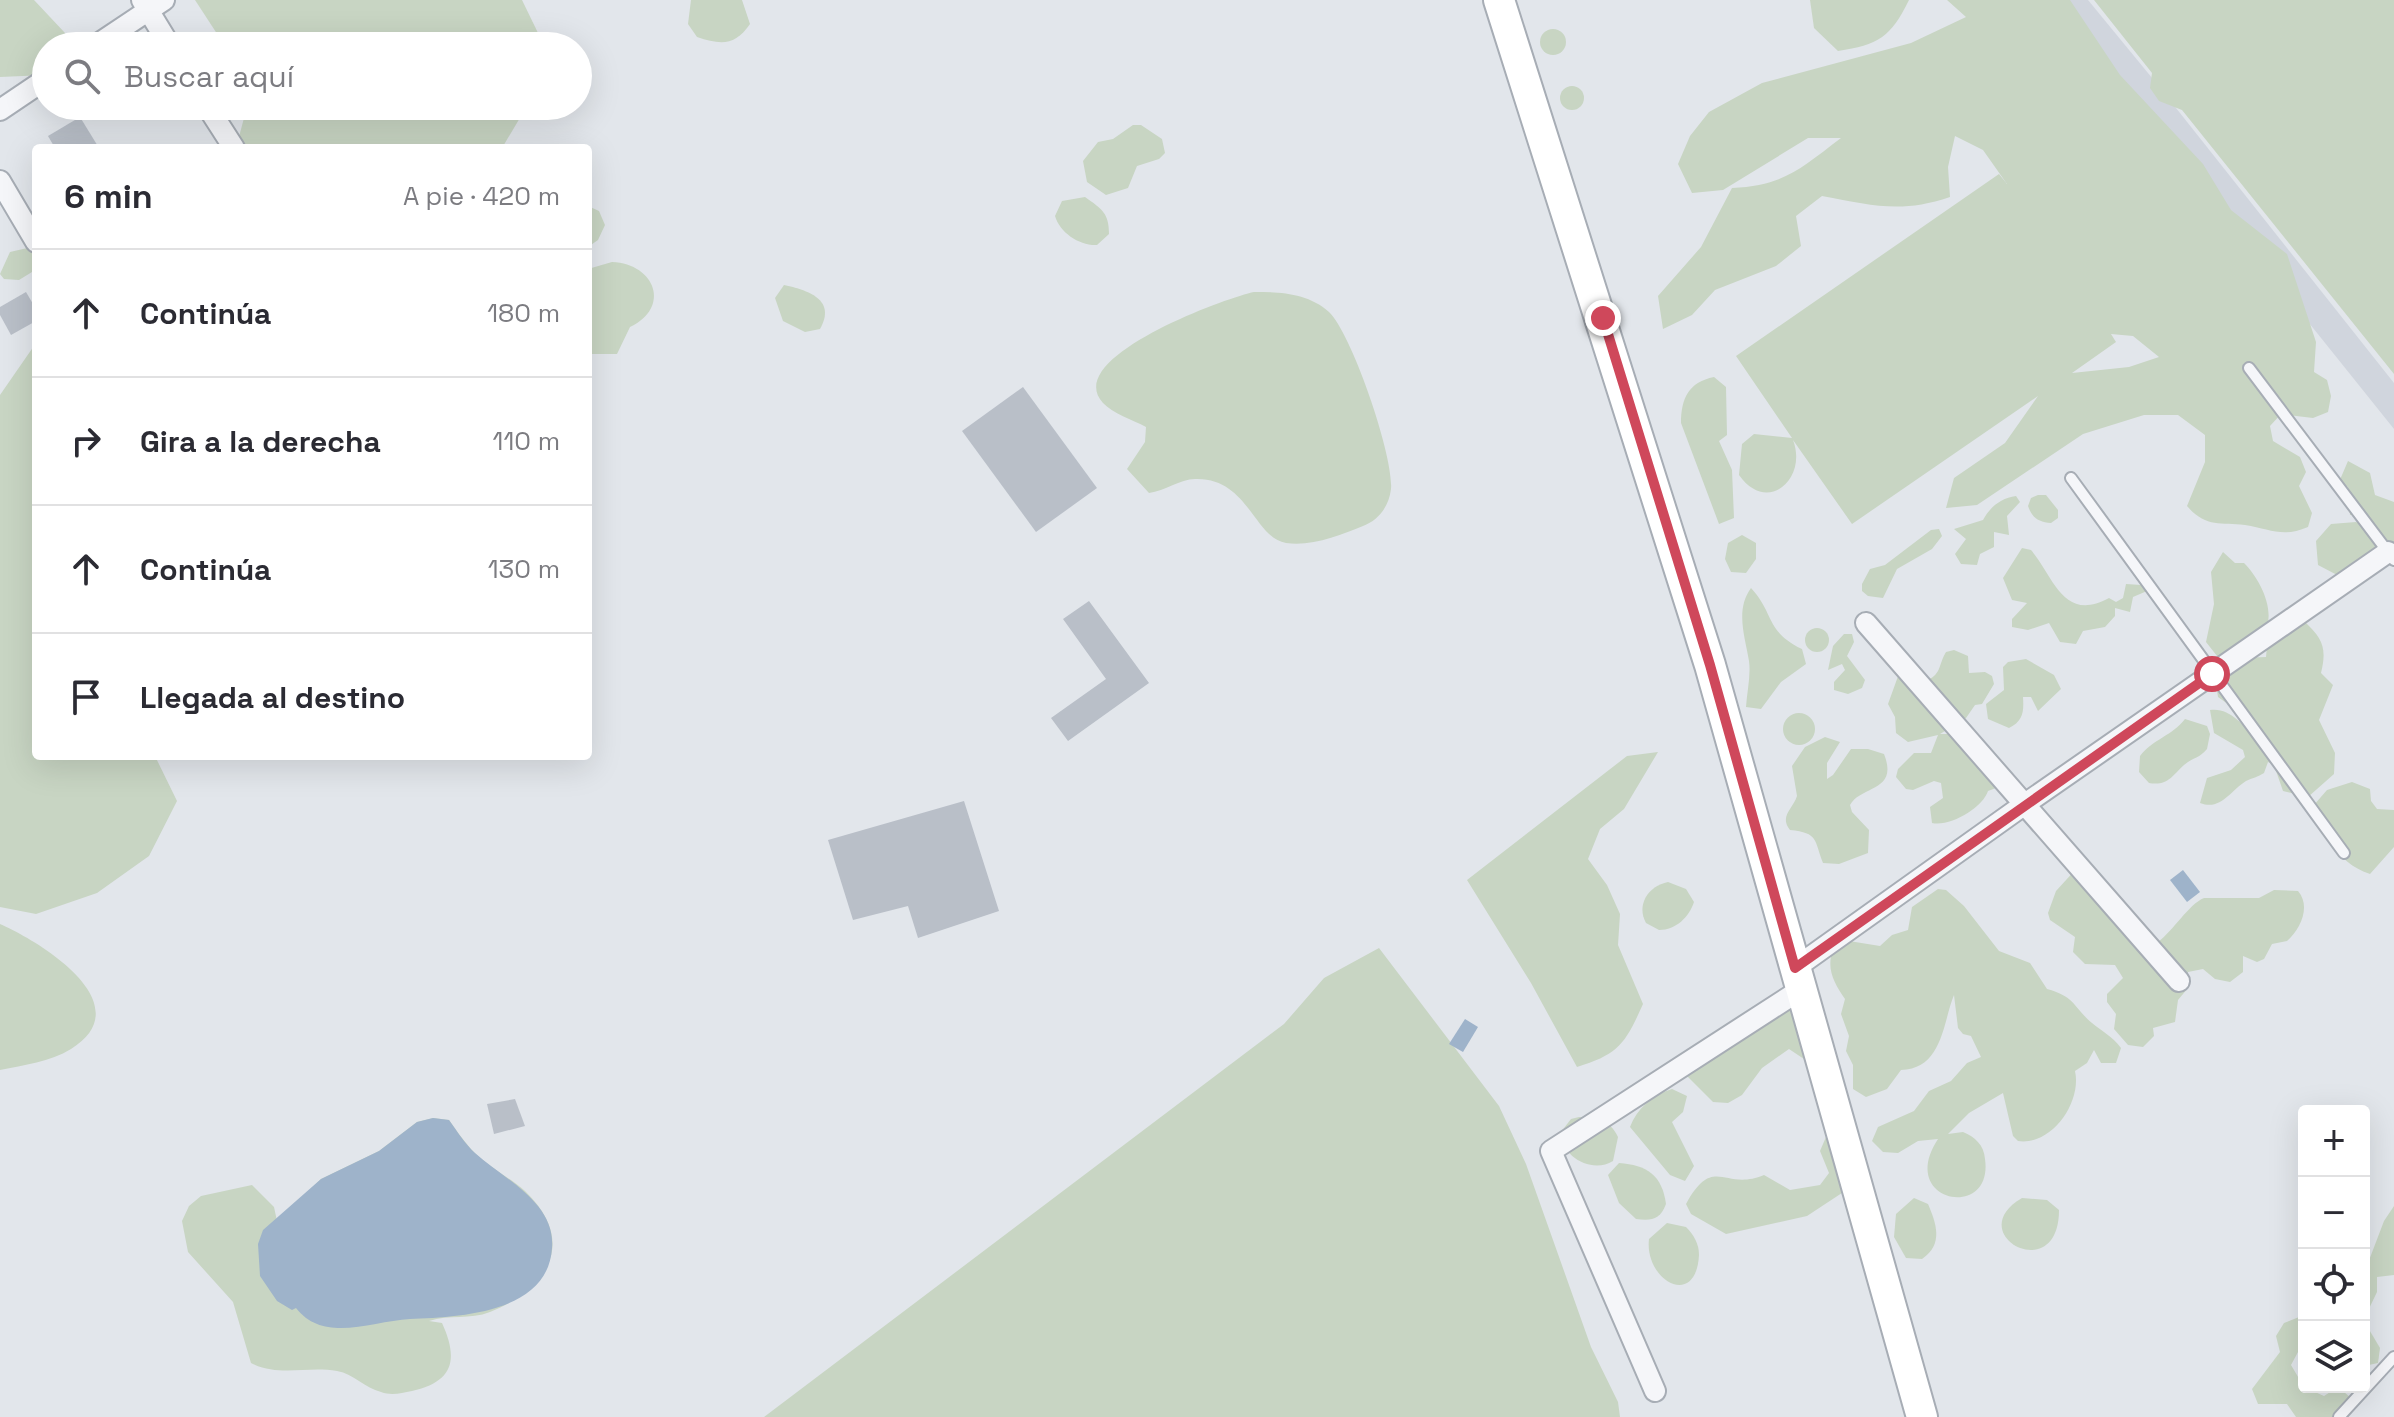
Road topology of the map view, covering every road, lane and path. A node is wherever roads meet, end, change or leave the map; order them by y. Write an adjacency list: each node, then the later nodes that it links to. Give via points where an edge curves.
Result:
1 (1499, 0): 18 (street, via 1710,665)
2 (151, 4): 3 (street); 4 (street)
3 (114, 32)
4 (164, 32)
5 (32, 88): 6 (street)
6 (0, 110)
7 (216, 120): 8 (street)
8 (231, 144)
9 (0, 181): 10 (street)
10 (32, 235)
11 (2249, 368): 13 (lane)
12 (2071, 478): 15 (lane)
13 (2391, 556): 15 (street)
14 (1866, 623): 16 (street)
15 (2212, 674): 16 (street); 17 (lane)
16 (2025, 804): 18 (street); 19 (street)
17 (2344, 853)
18 (1798, 979): 21 (street, via 1551,1151); 22 (street)
19 (2179, 981)
20 (2394, 1357): 23 (lane)
21 (1655, 1391)
22 (1922, 1417)
23 (2339, 1417)

